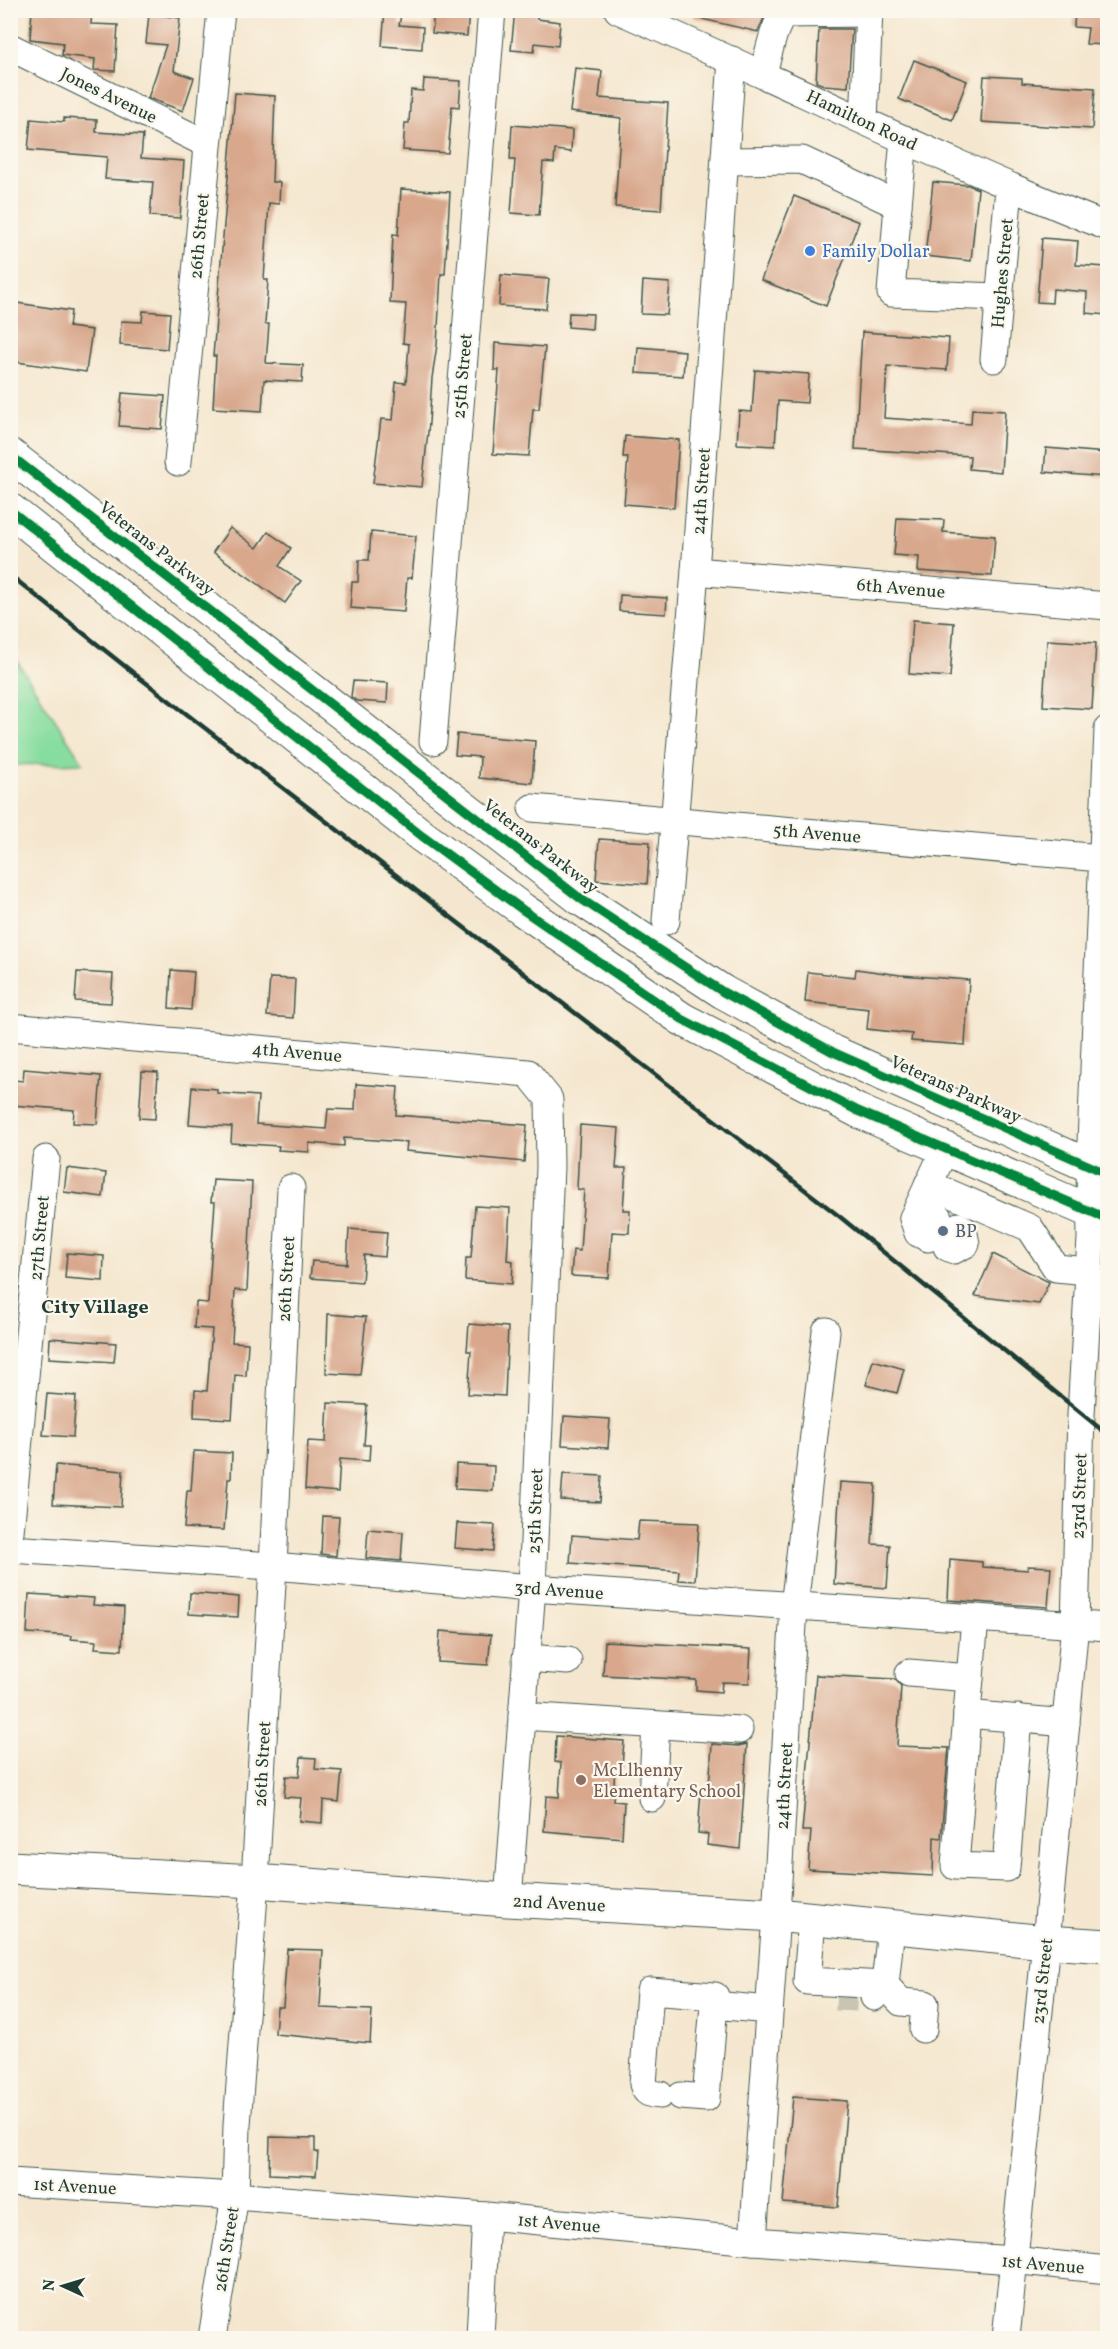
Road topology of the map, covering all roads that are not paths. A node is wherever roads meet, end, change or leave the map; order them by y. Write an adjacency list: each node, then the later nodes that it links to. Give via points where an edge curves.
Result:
1 (221, 10): 10 (street, 26th Street)
2 (492, 10): 23 (street, 25th Street)
3 (618, 10): 6 (street, Hamilton Road)
4 (869, 12): 7 (street, via 784,14 778,21); 8 (street)
5 (10, 47): 10 (street, Jones Avenue)
6 (732, 60): 7 (street, Hamilton Road); 11 (street, 24th Street)
7 (762, 74): 8 (street, Hamilton Road)
8 (864, 120): 9 (street, Hamilton Road)
9 (904, 139): 12 (street, Hamilton Road); 13 (street)
10 (207, 144): 18 (street, 26th Street)
11 (725, 161): 13 (street, via 802,160); 20 (street, 24th Street)
12 (1009, 188): 14 (street, Hamilton Road); 15 (street, Hughes Street)
13 (898, 205): 15 (street, via 891,293)
14 (1107, 227)
15 (1000, 297): 16 (street, Hughes Street)
16 (994, 359)
17 (10, 455): 33 (main road, Veterans Parkway, via 581,899 635,936 723,992 833,1052)
18 (178, 462)
19 (10, 510): 31 (main road, via 422,836 522,910 682,1019 858,1111)
20 (696, 571): 21 (street, 6th Avenue); 26 (street, 24th Street)
21 (1107, 606)
22 (1107, 729): 24 (street, 23rd Street)
23 (433, 741)
24 (1106, 772): 27 (street, 23rd Street)
25 (532, 807): 26 (street, 5th Avenue)
26 (674, 820): 27 (street, 5th Avenue); 28 (street, 24th Street)
27 (1101, 858): 33 (street, 23rd Street)
28 (666, 921)
29 (10, 1027): 30 (street, 4th Avenue, via 528,1073 549,1099)
30 (549, 1121): 45 (street, 25th Street)
31 (945, 1149): 34 (street); 36 (main road)
32 (46, 1159): 42 (street, 27th Street)
33 (1099, 1170): 38 (street, 23rd Street)
34 (928, 1184): 37 (street); 37 (street, via 942,1231)
35 (291, 1188): 44 (street, 26th Street)
36 (1043, 1190): 38 (main road); 39 (street)
37 (983, 1209): 39 (street)
38 (1099, 1216): 40 (street, 23rd Street)
39 (1030, 1228): 40 (street, via 1056,1268)
40 (1088, 1271): 48 (street, 23rd Street)
41 (826, 1331): 46 (street, 24th Street)
42 (10, 1532)
43 (10, 1549): 44 (street, 3rd Avenue)
44 (273, 1566): 45 (street, 3rd Avenue); 62 (street, 26th Street)
45 (531, 1588): 46 (street, 3rd Avenue); 50 (street, 25th Street)
46 (794, 1606): 47 (street, 3rd Avenue); 64 (street, 24th Street)
47 (975, 1618): 48 (street, 3rd Avenue); 53 (street)
48 (1075, 1623): 49 (street, 3rd Avenue); 57 (street, 23rd Street)
49 (1107, 1627)
50 (526, 1658): 51 (street); 55 (street, 25th Street)
51 (568, 1662)
52 (909, 1673): 53 (street)
53 (970, 1678): 54 (street)
54 (967, 1714): 56 (street); 56 (street, via 955,1866 1005,1868)
55 (522, 1716): 58 (street); 63 (street, 25th Street)
56 (1018, 1718): 57 (street)
57 (1066, 1723): 67 (street, 23rd Street)
58 (656, 1725): 59 (street); 60 (street)
59 (739, 1730)
60 (652, 1798)
61 (10, 1868): 62 (main road, 2nd Avenue)
62 (255, 1881): 63 (main road, 2nd Avenue); 76 (street, 26th Street)
63 (508, 1900): 64 (main road, 2nd Avenue)
64 (776, 1915): 65 (main road, 2nd Avenue); 69 (street, 24th Street)
65 (812, 1919): 66 (main road, 2nd Avenue); 70 (street)
66 (891, 1927): 67 (main road, 2nd Avenue); 71 (street)
67 (1046, 1942): 68 (main road, 2nd Avenue); 79 (street, 23rd Street)
68 (1107, 1946)
69 (772, 1979): 70 (street); 73 (street, 24th Street)
70 (807, 1981): 71 (street); 71 (street, via 824,1995 871,1999)
71 (885, 1985): 74 (street, via 901,2002 925,2004)
72 (714, 2005): 72 (street, via 715,1996 650,1991 645,2091 706,2098); 73 (street)
73 (769, 2010): 78 (street, 24th Street)
74 (922, 2029)
75 (10, 2182): 76 (street, 1st Avenue)
76 (235, 2196): 77 (street, 1st Avenue); 81 (street, 26th Street)
77 (486, 2216): 78 (street, 1st Avenue); 82 (street)
78 (753, 2241): 79 (street, 1st Avenue)
79 (1012, 2260): 80 (street, 1st Avenue); 83 (street, 23rd Street)
80 (1107, 2270)
81 (212, 2338)
82 (480, 2338)
83 (1006, 2338)

